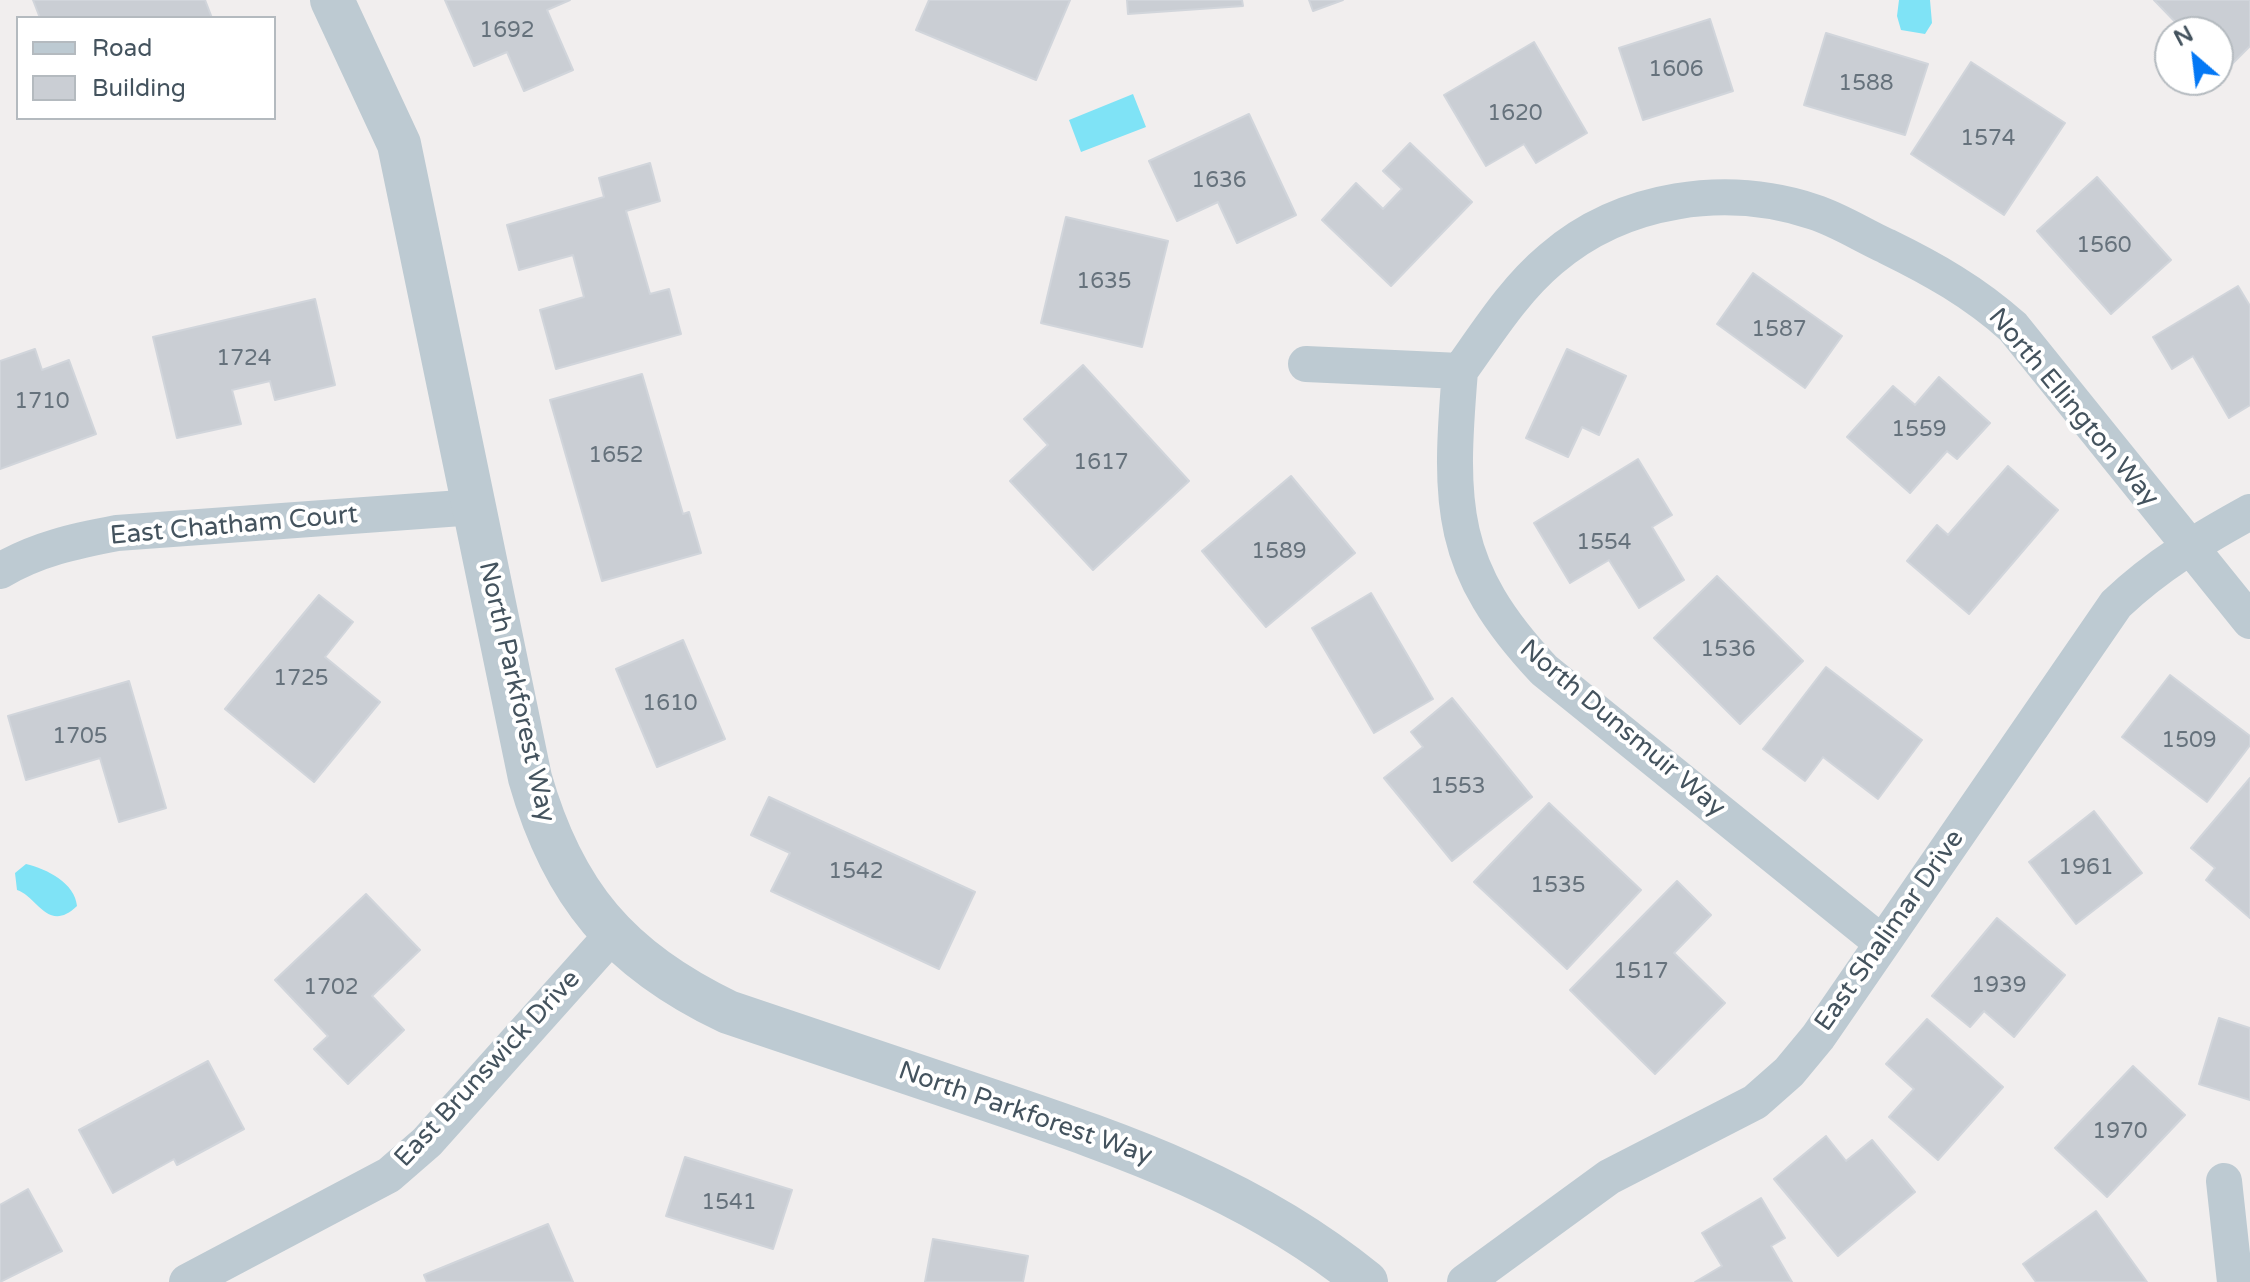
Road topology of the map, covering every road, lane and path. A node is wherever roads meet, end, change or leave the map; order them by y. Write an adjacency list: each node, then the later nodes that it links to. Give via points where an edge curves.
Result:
1 (332, 0): 4 (street, North Parkforest Way, via 399,144)
2 (1306, 364): 3 (street)
3 (1460, 371): 6 (street, North Ellington Way, via 1520,289 1590,231 1676,201 1771,201 1817,213 1979,297 2013,327); 10 (street, North Dunsmuir Way, via 1453,462 1456,507 1479,581 1511,635 1544,670)
4 (475, 507): 7 (street, East Chatham Court, via 117,533 66,542); 9 (street, North Parkforest Way, via 542,821 560,862)
5 (2250, 512): 6 (street, East Shalimar Drive)
6 (2187, 546): 8 (street, North Ellington Way); 10 (street, East Shalimar Drive, via 2116,604)
7 (0, 571)
8 (2250, 621)
9 (612, 935): 12 (street, East Brunswick Drive, via 427,1142 389,1175); 13 (street, North Parkforest Way, via 685,992 728,1012 1140,1151 1223,1188)
10 (1882, 943): 14 (street, East Shalimar Drive, via 1818,1037 1755,1102 1609,1177)
11 (2224, 1181): 15 (street)
12 (187, 1282)
13 (1366, 1282)
14 (1465, 1282)
15 (2235, 1282)

